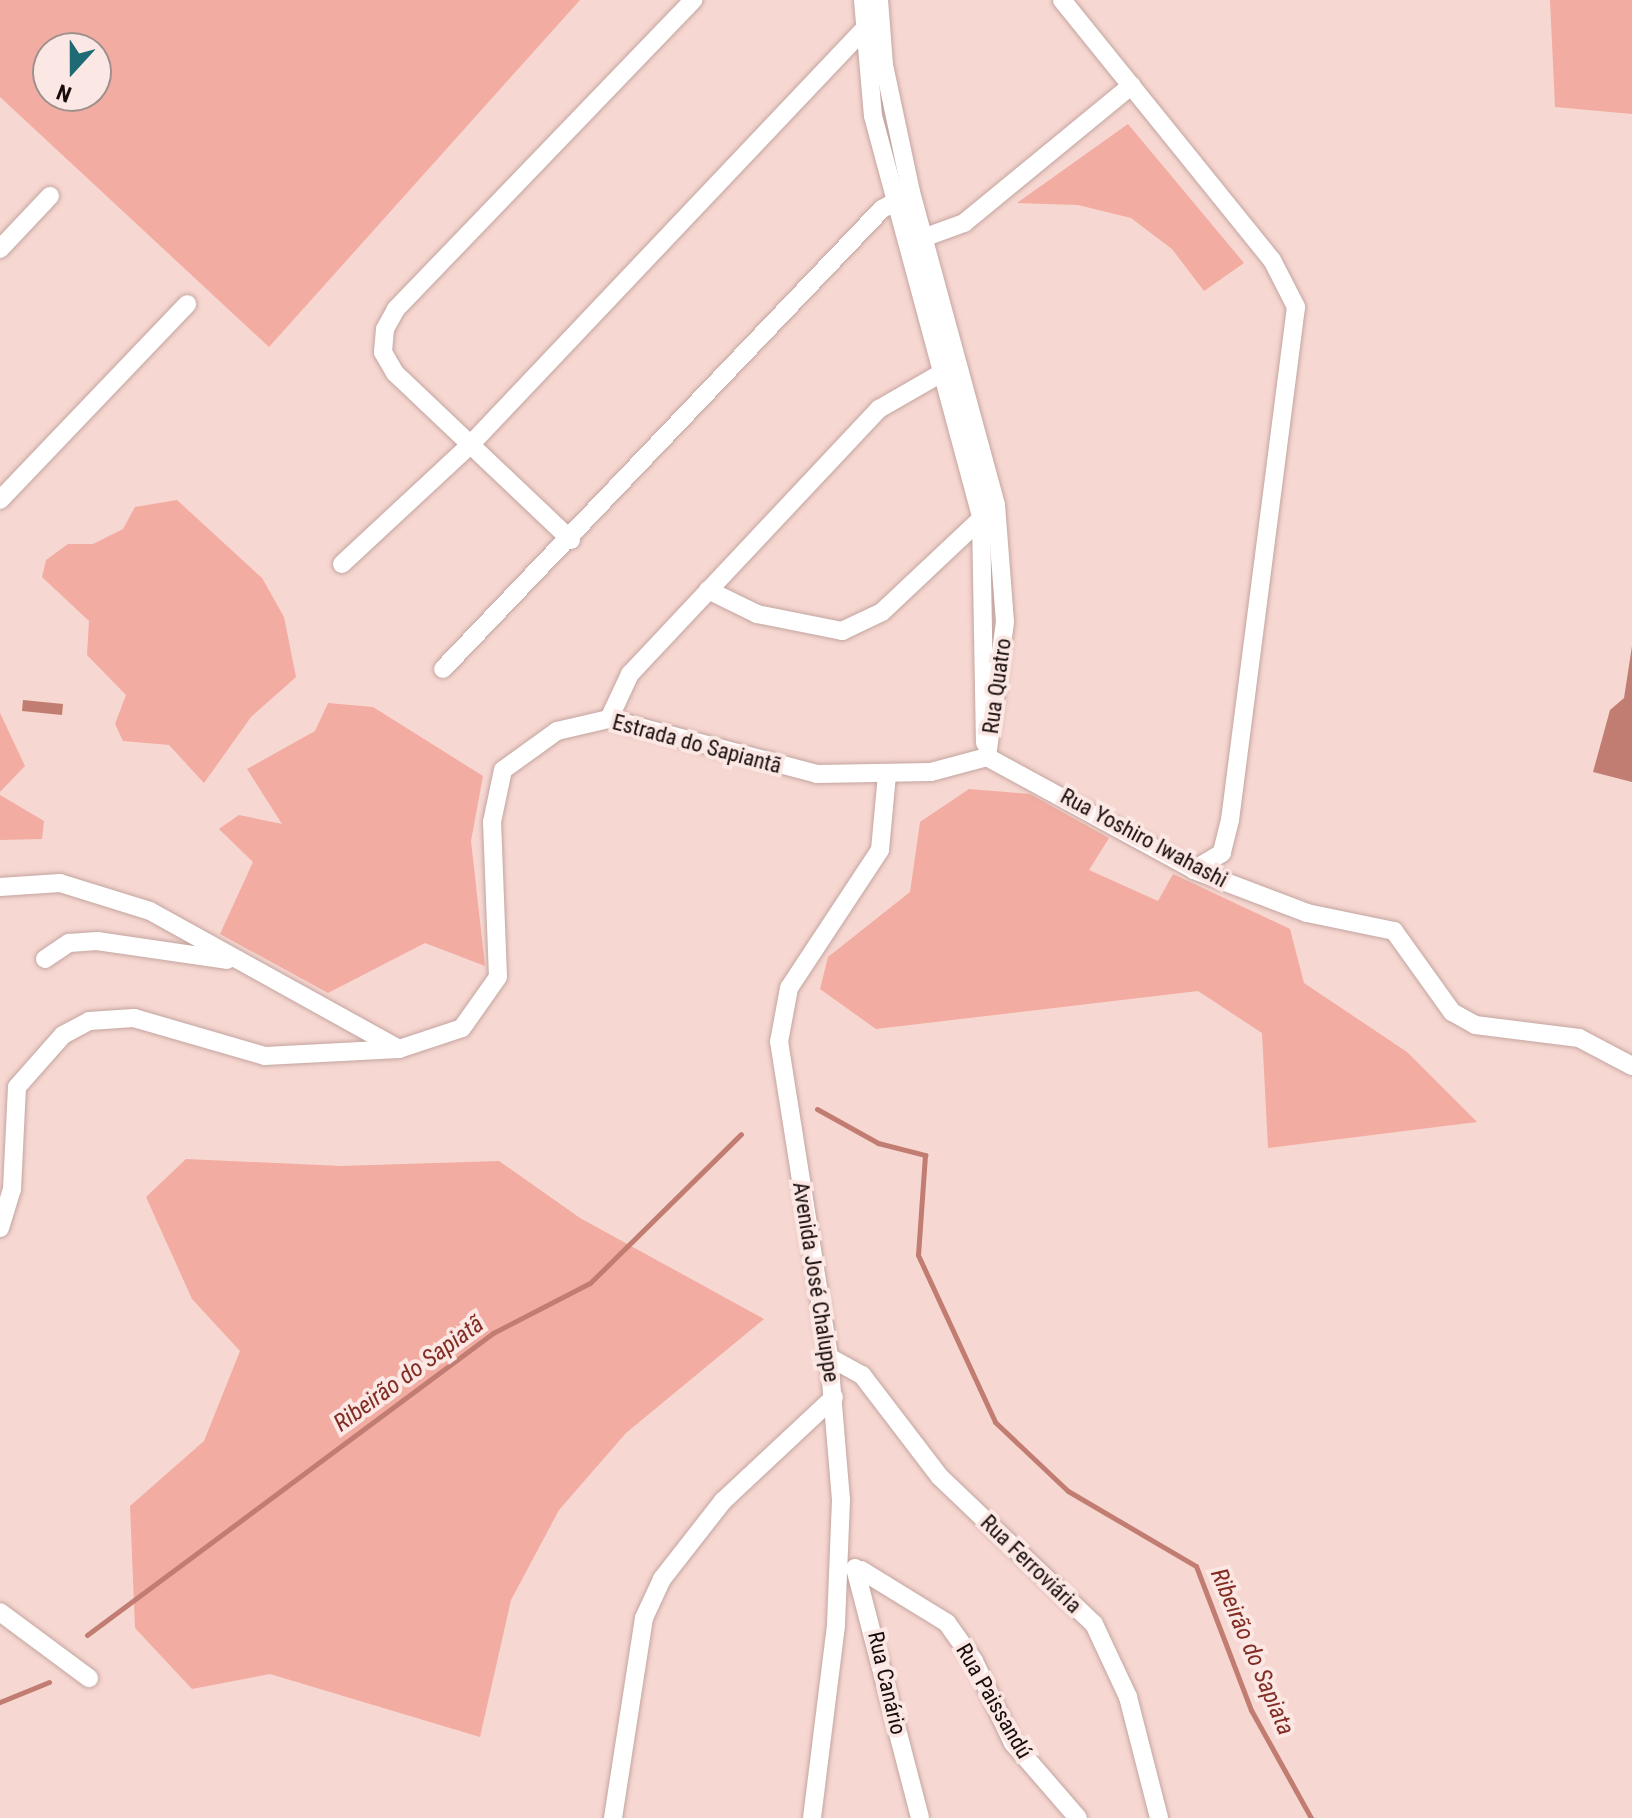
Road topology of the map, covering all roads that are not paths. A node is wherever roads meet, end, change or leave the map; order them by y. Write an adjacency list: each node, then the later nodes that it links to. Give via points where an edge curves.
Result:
1 (693, 0): 13 (street, via 396,309 385,329 383,352 395,373)
2 (863, 0): 5 (street, Rua Quatro)
3 (1062, 0): 6 (street)
4 (879, 9): 5 (street); 8 (street, Rua Quatro)
5 (861, 30): 8 (street, Rua Quatro); 13 (street)
6 (1132, 85): 9 (street, via 964,223); 24 (street, via 1272,260 1296,307 1230,820 1222,853)
7 (50, 196): 10 (street)
8 (903, 196): 9 (street, Rua Quatro); 12 (street, Rua Quatro); 17 (street)
9 (923, 238): 12 (street, Rua Quatro)
10 (0, 249)
11 (187, 304): 14 (street)
12 (950, 368): 15 (street, Rua Quatro); 16 (street, Rua Quatro); 19 (street, via 879,409)
13 (471, 444): 17 (street); 18 (street)
14 (0, 500)
15 (996, 505): 16 (street); 22 (street, Rua Quatro, via 1005,622)
16 (981, 517): 19 (street, via 882,612 842,631 757,614); 22 (street, Rua Quatro)
17 (571, 540): 20 (street)
18 (342, 564)
19 (708, 590): 21 (street, via 630,674)
20 (443, 669)
21 (609, 719): 23 (street, Estrada do Sapiantã, via 817,774); 28 (street, Estrada do Sapiantã, via 557,731 503,770 492,822 498,977 462,1028)
22 (987, 757): 23 (street, Estrada do Sapiantã); 24 (street, Rua Yoshiro Iwahashi)
23 (887, 775): 31 (street, Avenida José Chaluppe, via 880,850 789,988 779,1042)
24 (1194, 870): 29 (street, Rua Yoshiro Iwahashi, via 1307,913 1394,931 1428,985 1475,1025 1579,1038)
25 (0, 887): 27 (street, via 60,883 111,896)
26 (45, 959): 27 (street, via 69,943 97,941 153,944)
27 (249, 965): 28 (street)
28 (399, 1049): 30 (street, Estrada do Sapiantã, via 265,1056 134,1018 89,1021 63,1035 17,1087 12,1189)
29 (1632, 1066)
30 (0, 1228)
31 (829, 1357): 32 (street, Avenida José Chaluppe); 41 (street, Rua Ferroviária, via 862,1375 940,1477 1094,1624 1128,1697)
32 (834, 1397): 33 (street, Avenida José Chaluppe); 37 (street, via 723,1501 662,1579 644,1618)
33 (840, 1564): 34 (street); 38 (street, Avenida José Chaluppe)
34 (861, 1570): 39 (street, Rua Canário); 40 (street, Rua Paissandú, via 947,1623 974,1661 1013,1743)
35 (0, 1612): 36 (street)
36 (89, 1678)
37 (613, 1818)
38 (812, 1818)
39 (920, 1818)
40 (1078, 1818)
41 (1159, 1818)

